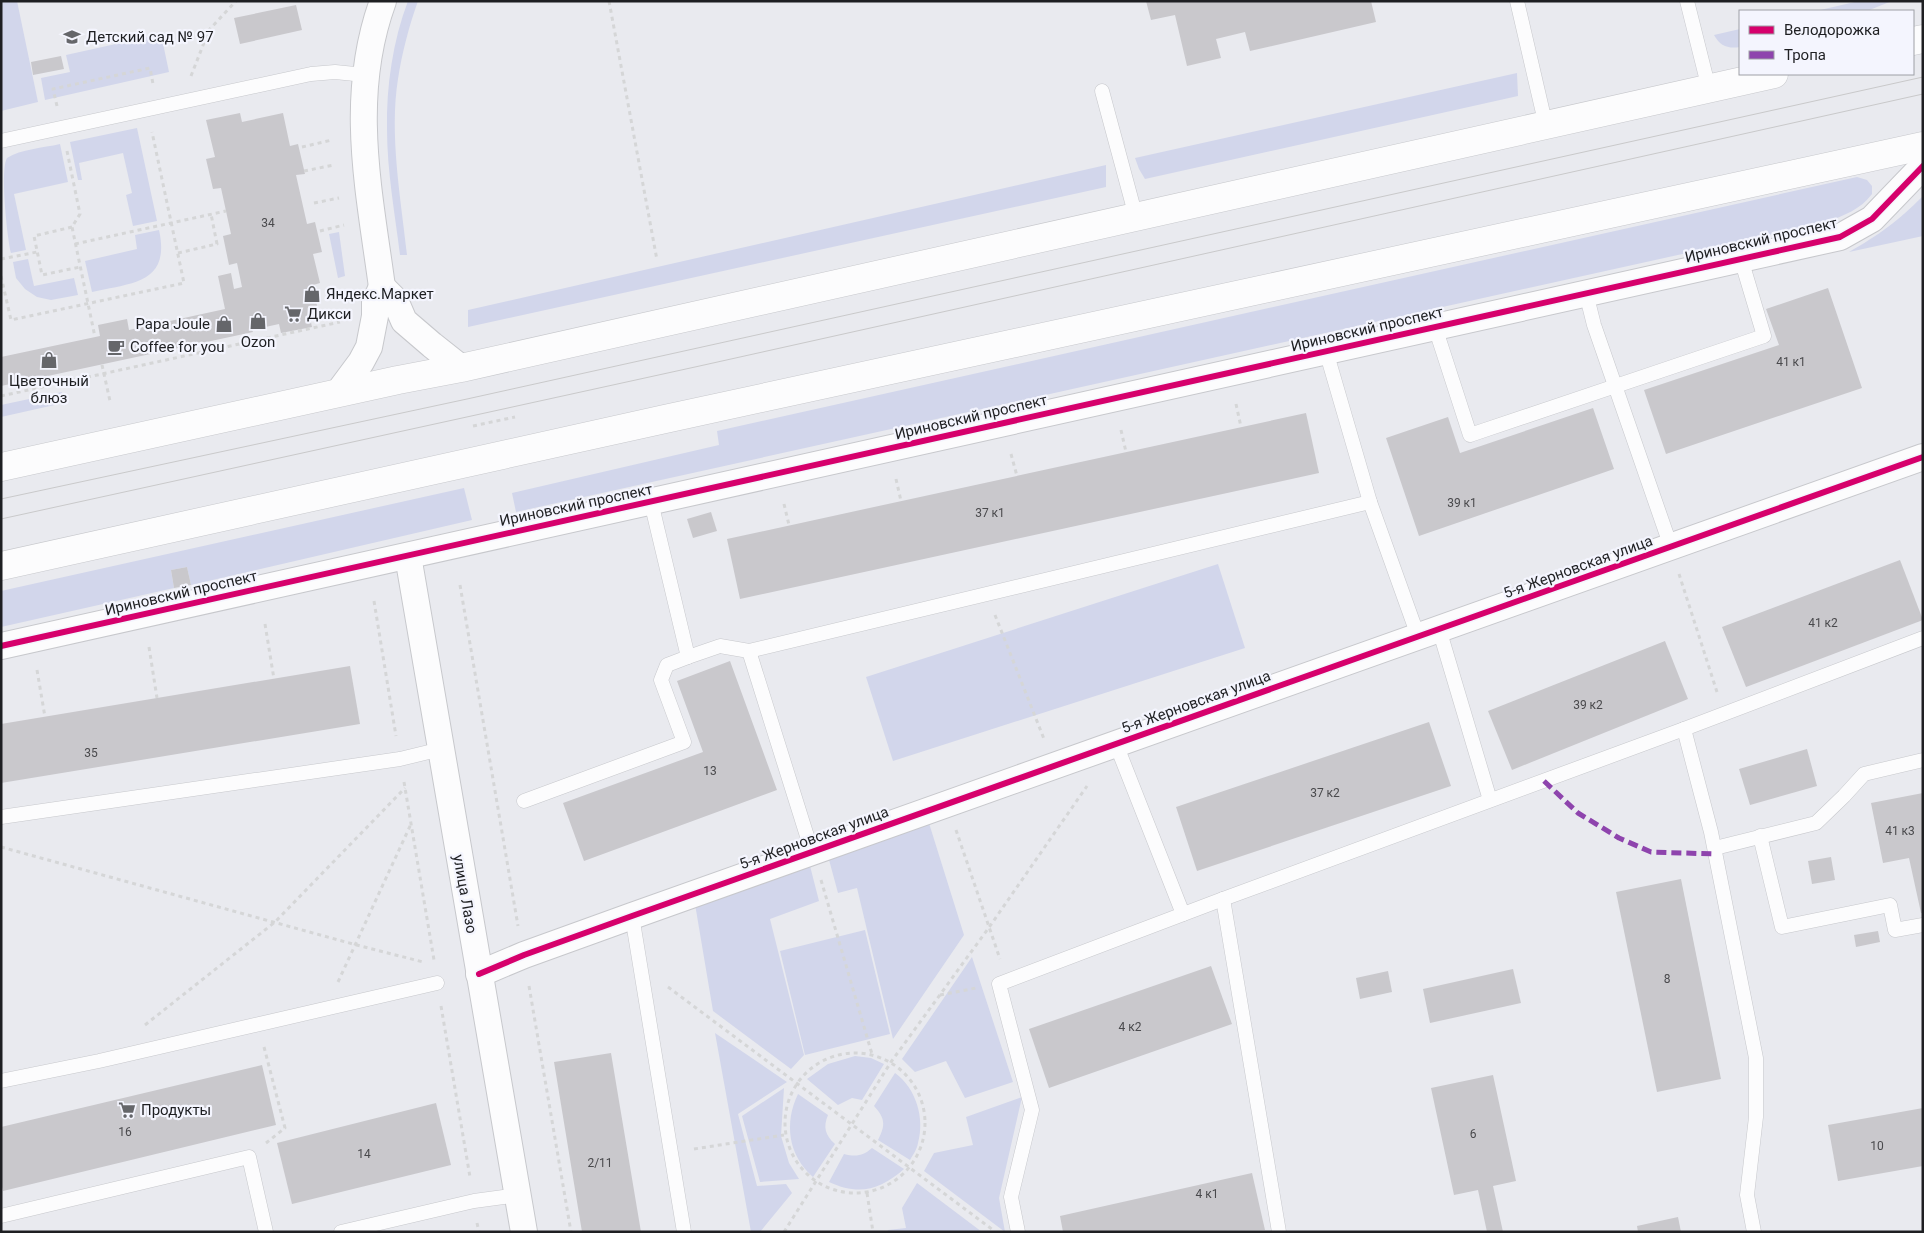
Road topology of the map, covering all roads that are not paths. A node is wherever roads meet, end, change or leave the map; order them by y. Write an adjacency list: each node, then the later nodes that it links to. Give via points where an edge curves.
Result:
1 (383, 1): 4 (street)
2 (1517, 1): 8 (lane)
3 (1687, 1): 6 (lane)
4 (365, 75): 9 (lane, via 311,74); 14 (street, via 362,131)
5 (1770, 75): 6 (main road)
6 (1710, 89): 8 (main road)
7 (1102, 91): 12 (lane)
8 (1546, 126): 12 (main road)
9 (1, 141)
10 (1923, 146): 27 (main road, via 666,418)
11 (1923, 166): 13 (street, Ириновский проспект, via 1872,219 1840,236)
12 (1136, 217): 18 (main road)
13 (1741, 259): 15 (street, Ириновский проспект); 19 (lane, via 1764,336)
14 (382, 287): 18 (street, via 395,300 404,321); 20 (street, via 375,302 369,347)
15 (1586, 293): 16 (street, Ириновский проспект); 19 (lane)
16 (1435, 327): 17 (street, Ириновский проспект); 19 (lane, via 1470,435)
17 (1326, 351): 23 (street, Ириновский проспект); 24 (lane)
18 (461, 368): 20 (main road)
19 (1615, 387): 25 (lane)
20 (338, 393): 22 (main road)
21 (1921, 463): 25 (street, 5-я Жерновская улица)
22 (1, 467)
23 (651, 502): 26 (street, Ириновский проспект); 32 (lane)
24 (1370, 502): 28 (lane); 31 (lane)
25 (1671, 547): 28 (street, 5-я Жерновская улица)
26 (408, 556): 30 (street, Ириновский проспект); 35 (street, улица Лазо)
27 (1, 566)
28 (1429, 633): 34 (street, 5-я Жерновская улица); 37 (lane)
29 (1923, 638): 33 (lane)
30 (1, 646)
31 (749, 651): 32 (lane, via 720,646); 42 (lane)
32 (688, 657): 38 (lane, via 667,665 660,680 684,742)
33 (1684, 729): 37 (lane); 41 (lane)
34 (1116, 744): 42 (street, 5-я Жерновская улица); 44 (lane)
35 (441, 749): 39 (lane, via 400,759); 47 (street, улица Лазо)
36 (1923, 760): 40 (lane, via 1864,774 1816,823)
37 (1490, 800): 43 (lane)
38 (524, 801)
39 (1, 817)
40 (1760, 836): 41 (lane); 46 (lane, via 1782,928 1890,905 1895,930)
41 (1715, 848): 58 (lane, via 1756,1058 1756,1117 1747,1195)
42 (812, 852): 45 (street, 5-я Жерновская улица)
43 (1223, 899): 44 (lane); 57 (lane)
44 (1183, 914): 56 (lane, via 1003,983 1032,1110 1011,1197)
45 (632, 916): 47 (street, 5-я Жерновская улица); 55 (lane)
46 (1923, 925)
47 (479, 974): 50 (street, улица Лазо)
48 (437, 983): 49 (lane)
49 (1, 1081)
50 (518, 1195): 53 (lane); 54 (street, улица Лазо)
51 (1, 1216): 52 (lane, via 249,1157)
52 (266, 1232)
53 (341, 1232)
54 (524, 1232)
55 (684, 1232)
56 (1018, 1232)
57 (1279, 1232)
58 (1754, 1232)

